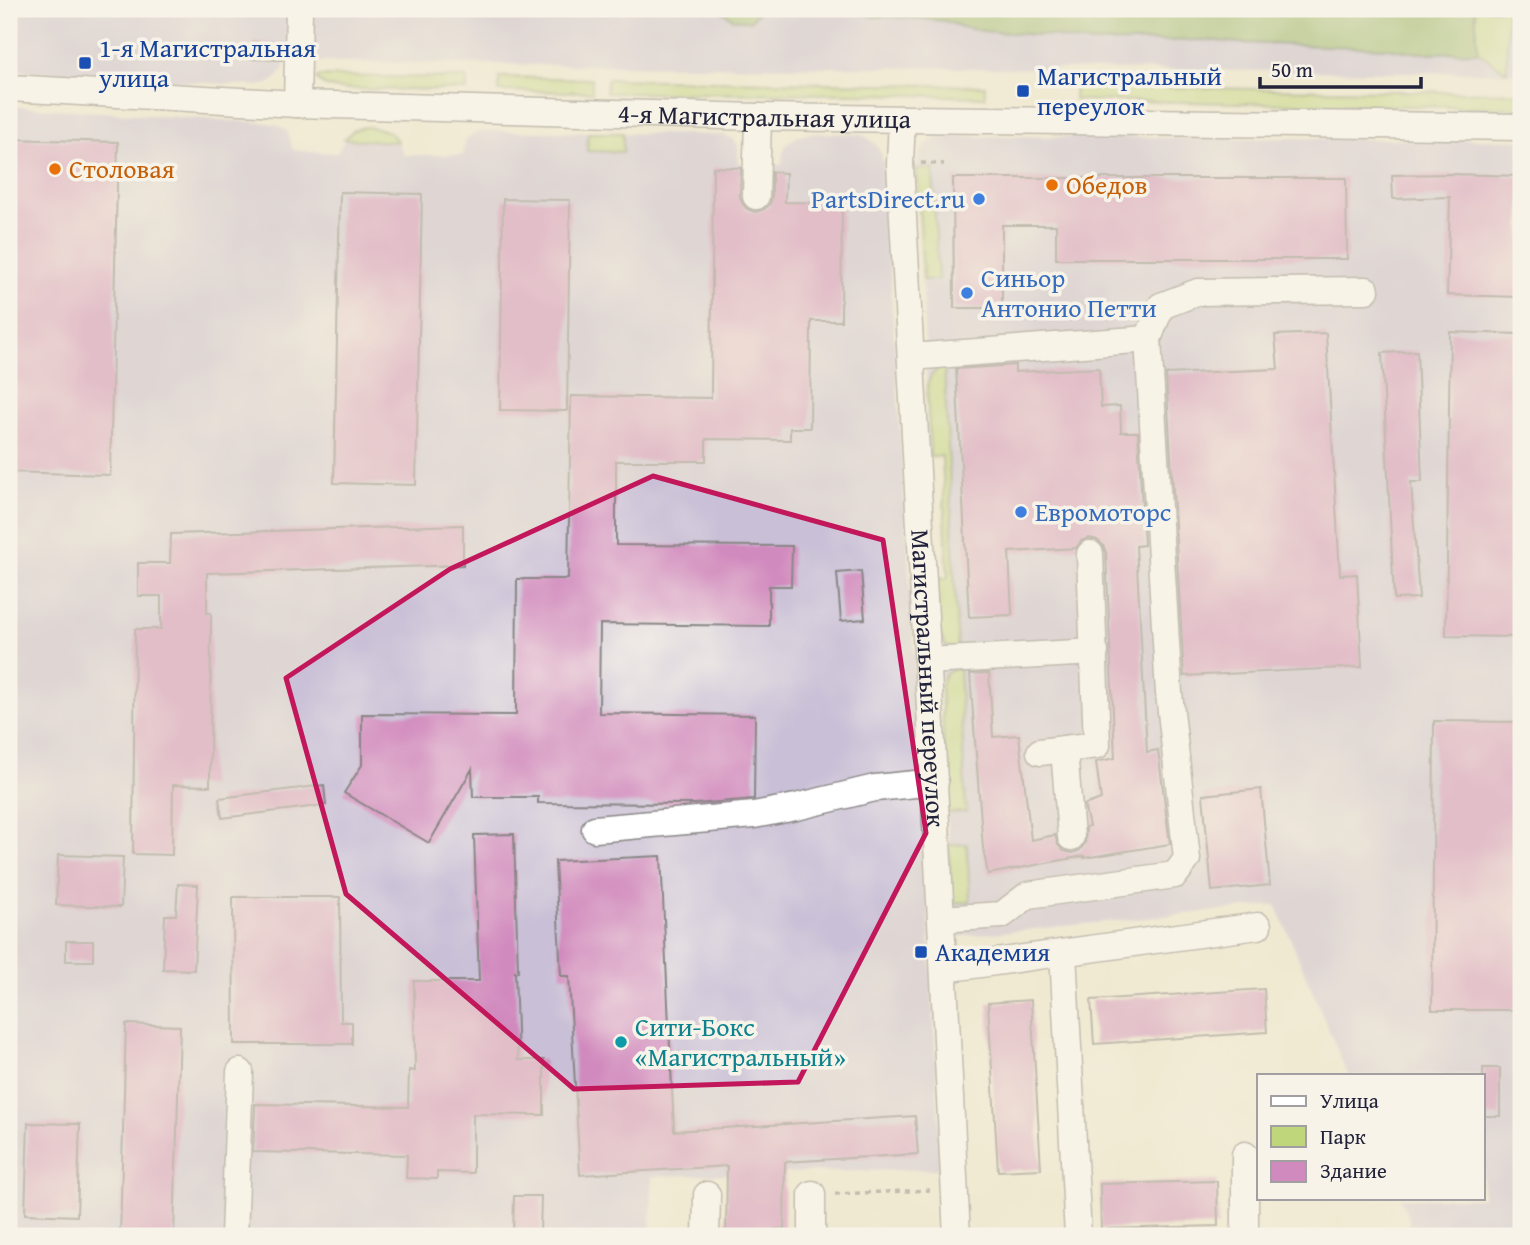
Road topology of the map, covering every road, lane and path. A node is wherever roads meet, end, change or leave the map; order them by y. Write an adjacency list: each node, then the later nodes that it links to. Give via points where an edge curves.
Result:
1 (299, 9): 3 (street)
2 (9, 88): 3 (street, 4-я Магистральная улица)
3 (297, 104): 4 (street, 4-я Магистральная улица)
4 (758, 117): 5 (street, 4-я Магистральная улица); 9 (street)
5 (902, 119): 6 (street, 4-я Магистральная улица); 12 (street, Магистральный переулок, via 900,163)
6 (1521, 127)
7 (917, 163): 8 (path)
8 (944, 164)
9 (756, 196)
10 (1366, 290): 11 (street, via 1198,292 1161,306)
11 (1148, 339): 12 (street); 19 (street, via 1169,693 1186,859 1175,875 1028,895 1002,915)
12 (911, 357): 15 (street, Магистральный переулок)
13 (1090, 554): 14 (street)
14 (1095, 652): 15 (street); 18 (street, via 1097,745 1052,750)
15 (927, 661): 16 (street, Магистральный переулок)
16 (935, 782): 17 (street, via 874,788 754,815); 19 (street, Магистральный переулок)
17 (595, 829)
18 (1071, 837)
19 (941, 919): 22 (street, Магистральный переулок)
20 (1258, 926): 21 (street)
21 (1063, 953): 22 (street); 32 (street)
22 (944, 969): 31 (street, Магистральный переулок)
23 (240, 1072): 28 (street)
24 (1245, 1155): 33 (street)
25 (933, 1190): 26 (path)
26 (823, 1194): 30 (street)
27 (707, 1195): 29 (street)
28 (234, 1236)
29 (706, 1236)
30 (812, 1236)
31 (957, 1236)
32 (1078, 1236)
33 (1245, 1236)

